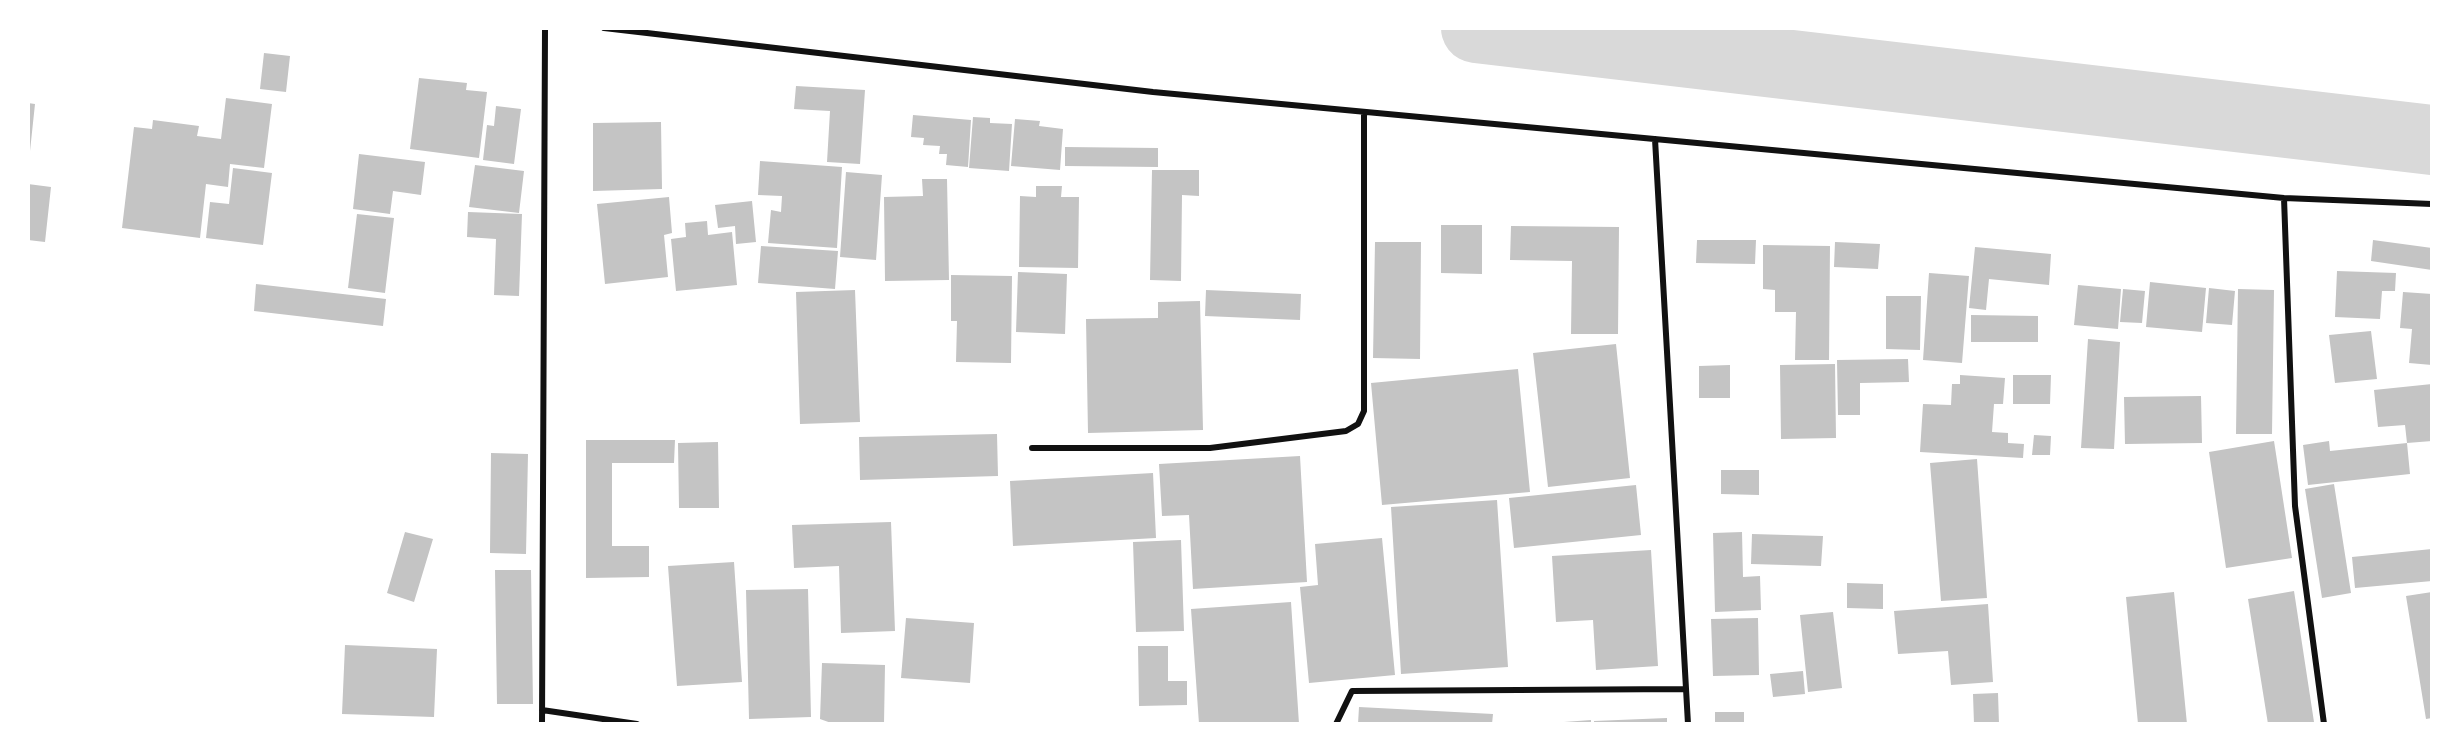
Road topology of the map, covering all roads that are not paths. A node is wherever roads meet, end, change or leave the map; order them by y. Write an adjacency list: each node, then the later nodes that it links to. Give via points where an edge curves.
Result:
1 (545, 28): 9 (street)
2 (604, 28): 3 (street, via 1153,92)
3 (1364, 112): 4 (street); 7 (street, via 1364,411 1358,424 1346,431 1210,448)
4 (1655, 139): 5 (street); 8 (street)
5 (2284, 198): 6 (street); 14 (street, via 2295,506)
6 (2432, 204)
7 (1032, 448)
8 (1685, 688): 12 (street, via 1352,691); 13 (street)
9 (542, 710): 10 (street); 11 (street)
10 (542, 723)
11 (637, 723)
12 (1336, 723)
13 (1688, 723)
14 (2324, 723)

